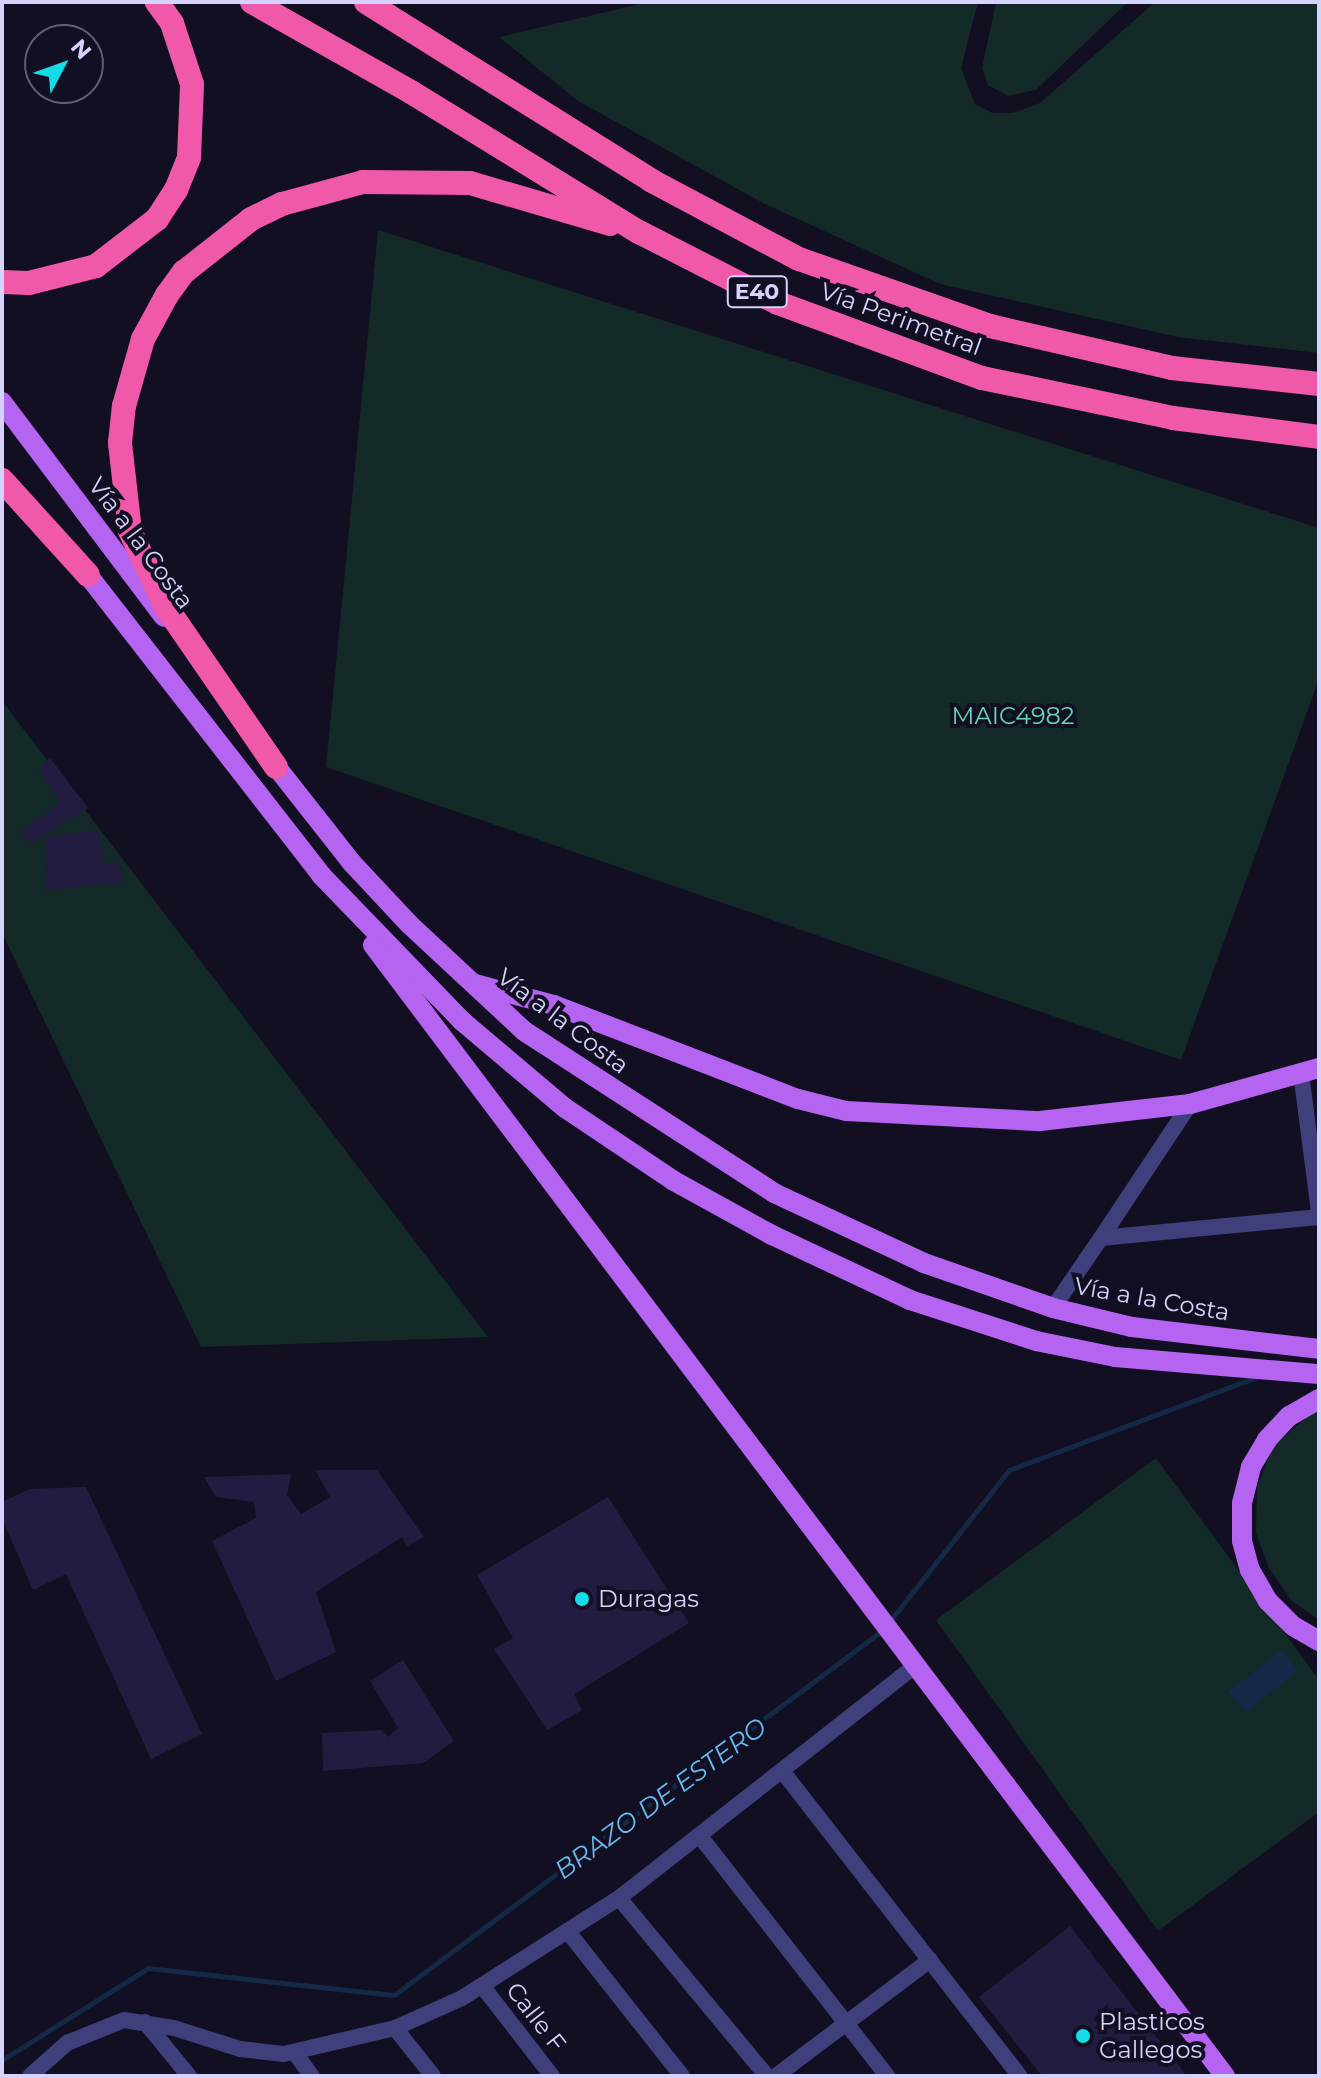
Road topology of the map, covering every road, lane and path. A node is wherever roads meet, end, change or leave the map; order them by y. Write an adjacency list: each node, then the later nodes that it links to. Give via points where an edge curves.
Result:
1 (157, 2): 5 (highway, via 172,23 192,84 189,157 176,190 157,219 96,266 29,283)
2 (252, 2): 4 (highway, Vía Perimetral / E40)
3 (366, 2): 6 (highway, Vía Perimetral / E40, via 652,181 799,259 990,326 1172,368)
4 (639, 232): 8 (highway, Vía Perimetral / E40, via 778,303 982,378 1173,418); 12 (highway, via 470,183 363,182 282,204 251,219 184,272 167,295 143,339 124,406 120,443 130,531 166,607)
5 (2, 282)
6 (1319, 384)
7 (2, 402): 12 (main road, Vía a la Costa)
8 (1319, 437)
9 (2, 464): 11 (main road)
10 (2, 480): 11 (highway)
11 (88, 575): 13 (main road)
12 (276, 767): 14 (main road, Vía a la Costa, via 352,863)
13 (321, 875): 21 (main road, via 462,1021 565,1108 674,1181 772,1235 910,1300 1036,1341 1128,1359); 24 (main road)
14 (470, 983): 16 (main road, via 554,1005 787,1095 846,1111 1040,1121); 19 (main road, Vía a la Costa, via 583,1074 774,1193 924,1263)
15 (1310, 1070): 16 (main road); 17 (street)
16 (1190, 1104): 18 (street)
17 (1319, 1215): 18 (street)
18 (1101, 1238): 19 (street)
19 (1053, 1308): 20 (main road, Vía a la Costa, via 1132,1327)
20 (1319, 1349)
21 (1319, 1374)
22 (1319, 1399): 23 (main road, via 1289,1416 1251,1467 1242,1503 1242,1541 1250,1570 1268,1601 1293,1626)
23 (1319, 1641)
24 (915, 1666): 25 (street); 45 (main road)
25 (783, 1772): 26 (street); 29 (street)
26 (699, 1835): 27 (street); 32 (street)
27 (619, 1898): 28 (street); 41 (street)
28 (569, 1933): 30 (street); 40 (street)
29 (930, 1960): 32 (street); 44 (street)
30 (483, 1987): 33 (street); 39 (street, Calle F)
31 (145, 2022): 34 (street, via 240,2049); 35 (street, via 124,2020 67,2043); 36 (street)
32 (846, 2023): 42 (street); 43 (street)
33 (395, 2028): 34 (street); 38 (street)
34 (295, 2053): 37 (street)
35 (40, 2073)
36 (189, 2076)
37 (312, 2076)
38 (433, 2076)
39 (552, 2076)
40 (682, 2076)
41 (767, 2076)
42 (776, 2076)
43 (887, 2076)
44 (1020, 2076)
45 (1225, 2076)

